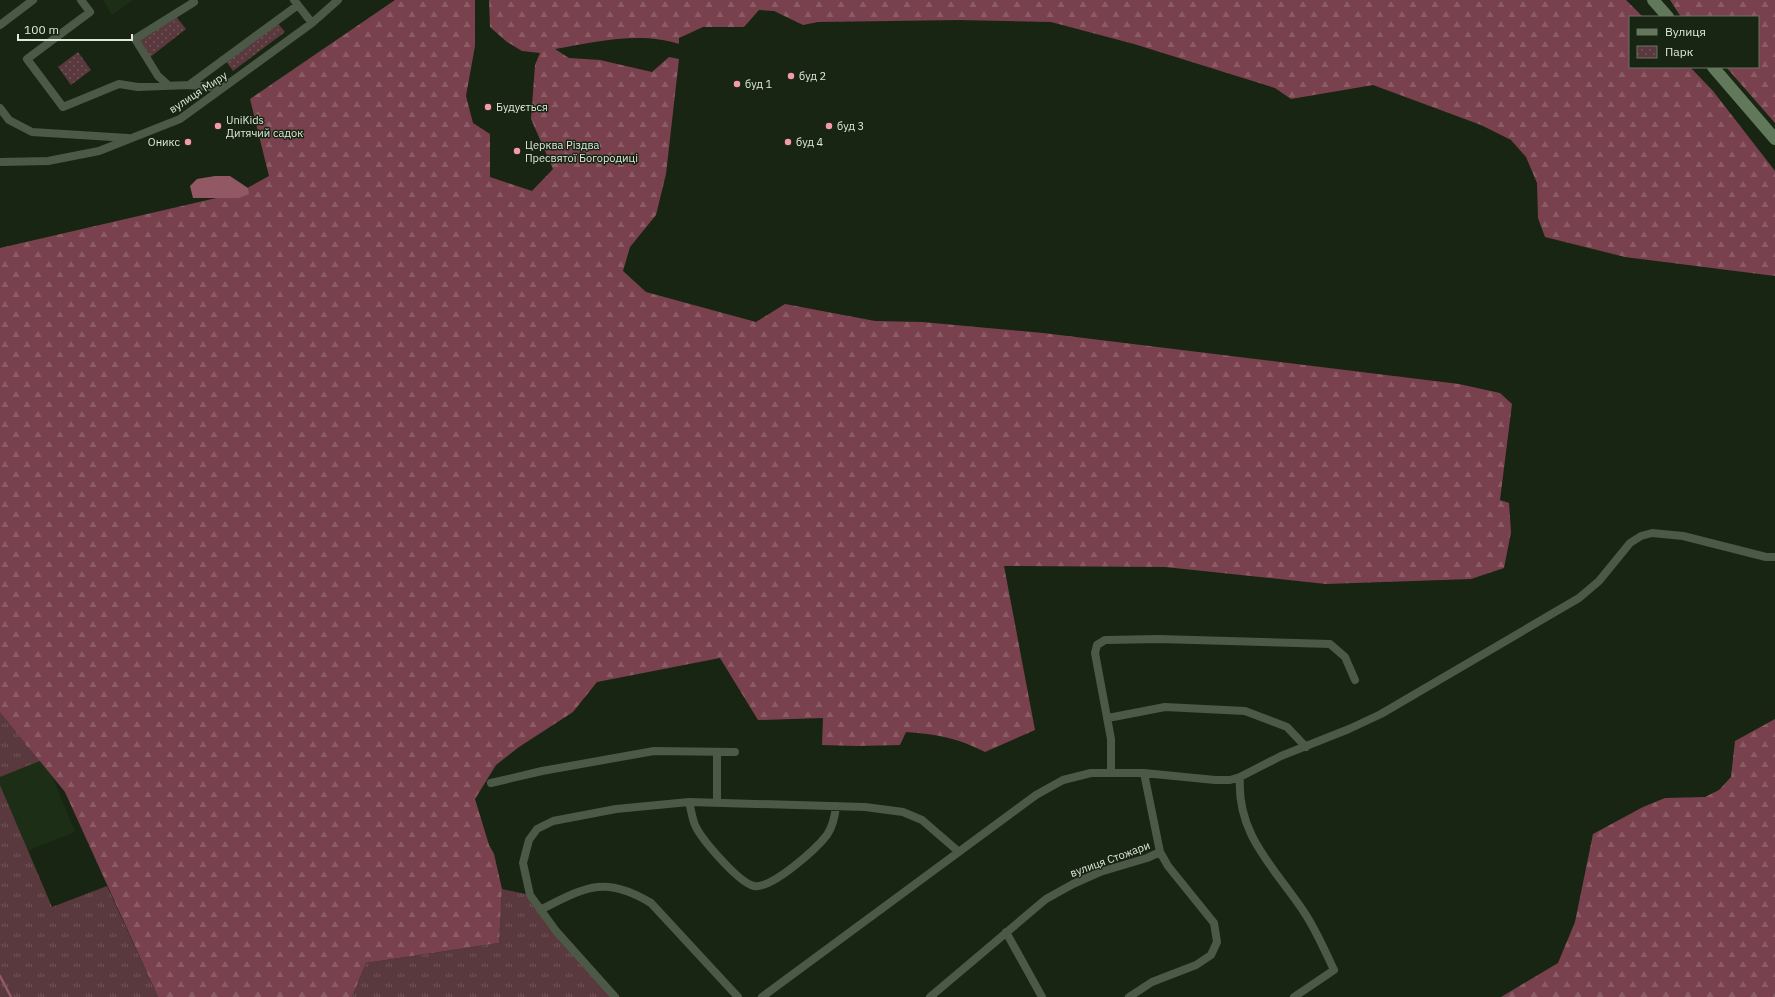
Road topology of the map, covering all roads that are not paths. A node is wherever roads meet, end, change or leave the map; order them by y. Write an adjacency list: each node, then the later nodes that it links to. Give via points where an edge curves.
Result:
1 (33, 0): 9 (street)
2 (81, 0): 11 (street, via 90,12 27,58 63,107 119,84 138,87)
3 (338, 0): 8 (street, вулиця Миру)
4 (1653, 0): 7 (main road)
5 (194, 2): 11 (street, via 135,39 158,76)
6 (296, 3): 8 (street); 12 (street)
7 (1667, 16)
8 (312, 23): 13 (street, вулиця Миру)
9 (0, 25)
10 (1714, 68): 16 (main road)
11 (168, 85): 12 (street)
12 (189, 85): 13 (street)
13 (221, 88): 15 (street, вулиця Миру, via 180,119)
14 (0, 108): 15 (street, via 9,120 32,132)
15 (131, 138): 17 (street, вулиця Миру, via 99,151 48,161)
16 (1775, 139)
17 (0, 162)
18 (1775, 557): 21 (street, via 1766,557 1683,536 1641,536 1630,543 1599,581 1579,598 1381,714)
19 (1355, 680): 20 (street, via 1345,656 1330,644 1105,640 1097,645 1095,653)
20 (1108, 718): 21 (street, via 1165,707 1246,711 1287,727); 24 (street)
21 (1306, 747): 26 (street, via 1261,765)
22 (717, 752): 23 (street); 27 (street, via 654,751 542,770); 29 (street)
23 (735, 752)
24 (1111, 773): 25 (street); 31 (street, via 1074,776 1051,786)
25 (1144, 773): 26 (street, via 1215,780); 32 (street, вулиця Стожари)
26 (1240, 777): 41 (street, via 1241,805 1254,842 1305,914 1334,970)
27 (491, 783)
28 (689, 802): 29 (street); 30 (street, via 694,824 704,841 737,874 754,886 771,883 805,856 827,834 835,819); 33 (street, via 572,817 553,821 537,829 528,840 523,863 530,895)
29 (717, 802): 30 (street)
30 (836, 806): 31 (street, via 885,808 903,812 922,820)
31 (959, 852): 37 (street)
32 (1160, 852): 34 (street, вулиця Стожари, via 1073,884 1046,899); 40 (street, via 1168,866 1214,923 1217,942 1210,955 1196,965 1152,982)
33 (540, 910): 35 (street); 36 (street, via 588,887 619,888 638,895 651,903)
34 (1006, 932): 38 (street, вулиця Стожари); 39 (street)
35 (615, 997)
36 (738, 997)
37 (762, 997)
38 (930, 997)
39 (1042, 997)
40 (1129, 997)
41 (1294, 997)

